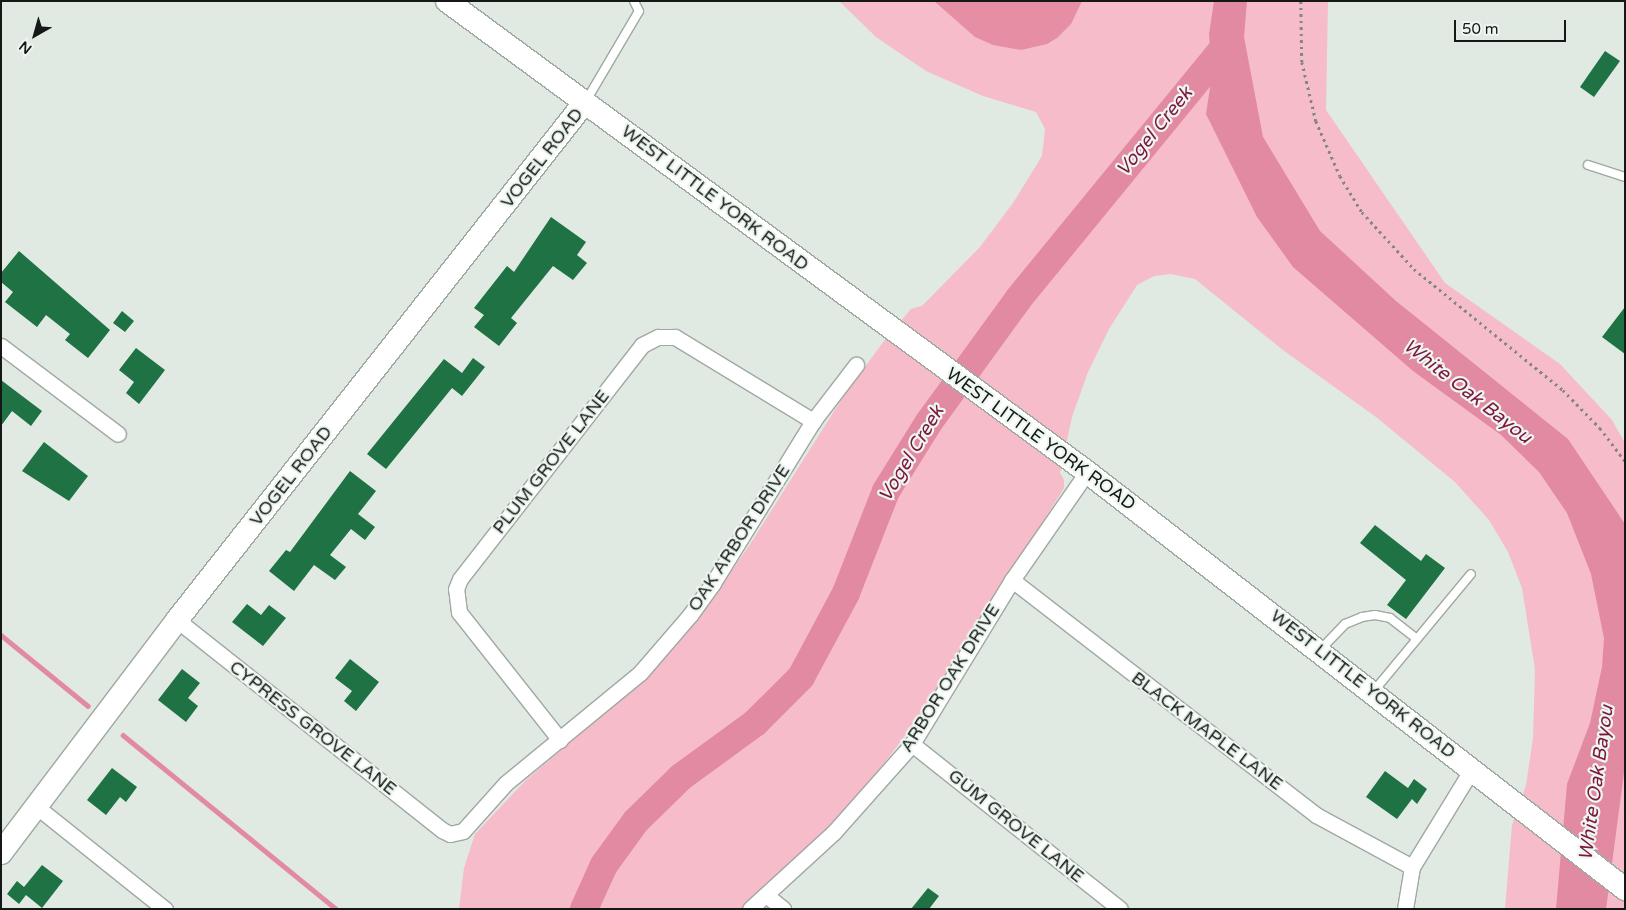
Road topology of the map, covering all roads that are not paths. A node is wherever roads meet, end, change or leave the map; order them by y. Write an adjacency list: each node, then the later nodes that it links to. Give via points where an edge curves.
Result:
1 (447, 1): 3 (street, WEST LITTLE YORK ROAD)
2 (634, 1): 3 (lane, via 639,11)
3 (586, 102): 10 (street, WEST LITTLE YORK ROAD); 13 (street, VOGEL ROAD)
4 (1588, 165): 5 (lane)
5 (1625, 178)
6 (1, 346): 9 (street)
7 (856, 365): 8 (street, OAK ARBOR DRIVE)
8 (813, 421): 17 (street, OAK ARBOR DRIVE, via 690,615 640,673); 17 (street, PLUM GROVE LANE, via 675,337 658,337 642,345 460,579 456,589 459,612)
9 (118, 434)
10 (1087, 472): 12 (street, ARBOR OAK DRIVE); 15 (street, WEST LITTLE YORK ROAD)
11 (1472, 574): 14 (lane)
12 (1012, 580): 18 (street, ARBOR OAK DRIVE); 23 (street, BLACK MAPLE LANE, via 1316,815)
13 (178, 620): 20 (street, VOGEL ROAD); 21 (street, CYPRESS GROVE LANE)
14 (1417, 639): 15 (lane, via 1390,618 1375,615 1345,624); 16 (lane)
15 (1320, 650): 16 (street, WEST LITTLE YORK ROAD)
16 (1373, 692): 19 (street, WEST LITTLE YORK ROAD)
17 (560, 740): 21 (street, OAK ARBOR DRIVE, via 506,783 463,831)
18 (912, 744): 25 (street, ARBOR OAK DRIVE, via 834,832); 29 (street, GUM GROVE LANE)
19 (1472, 769): 23 (street); 24 (street, WEST LITTLE YORK ROAD)
20 (37, 807): 22 (street, VOGEL ROAD); 26 (street)
21 (450, 834)
22 (1, 853)
23 (1412, 867): 30 (street)
24 (1625, 889)
25 (766, 896): 27 (street, ARBOR OAK DRIVE); 28 (street)
26 (165, 909)
27 (750, 909)
28 (783, 909)
29 (1120, 909)
30 (1405, 909)

